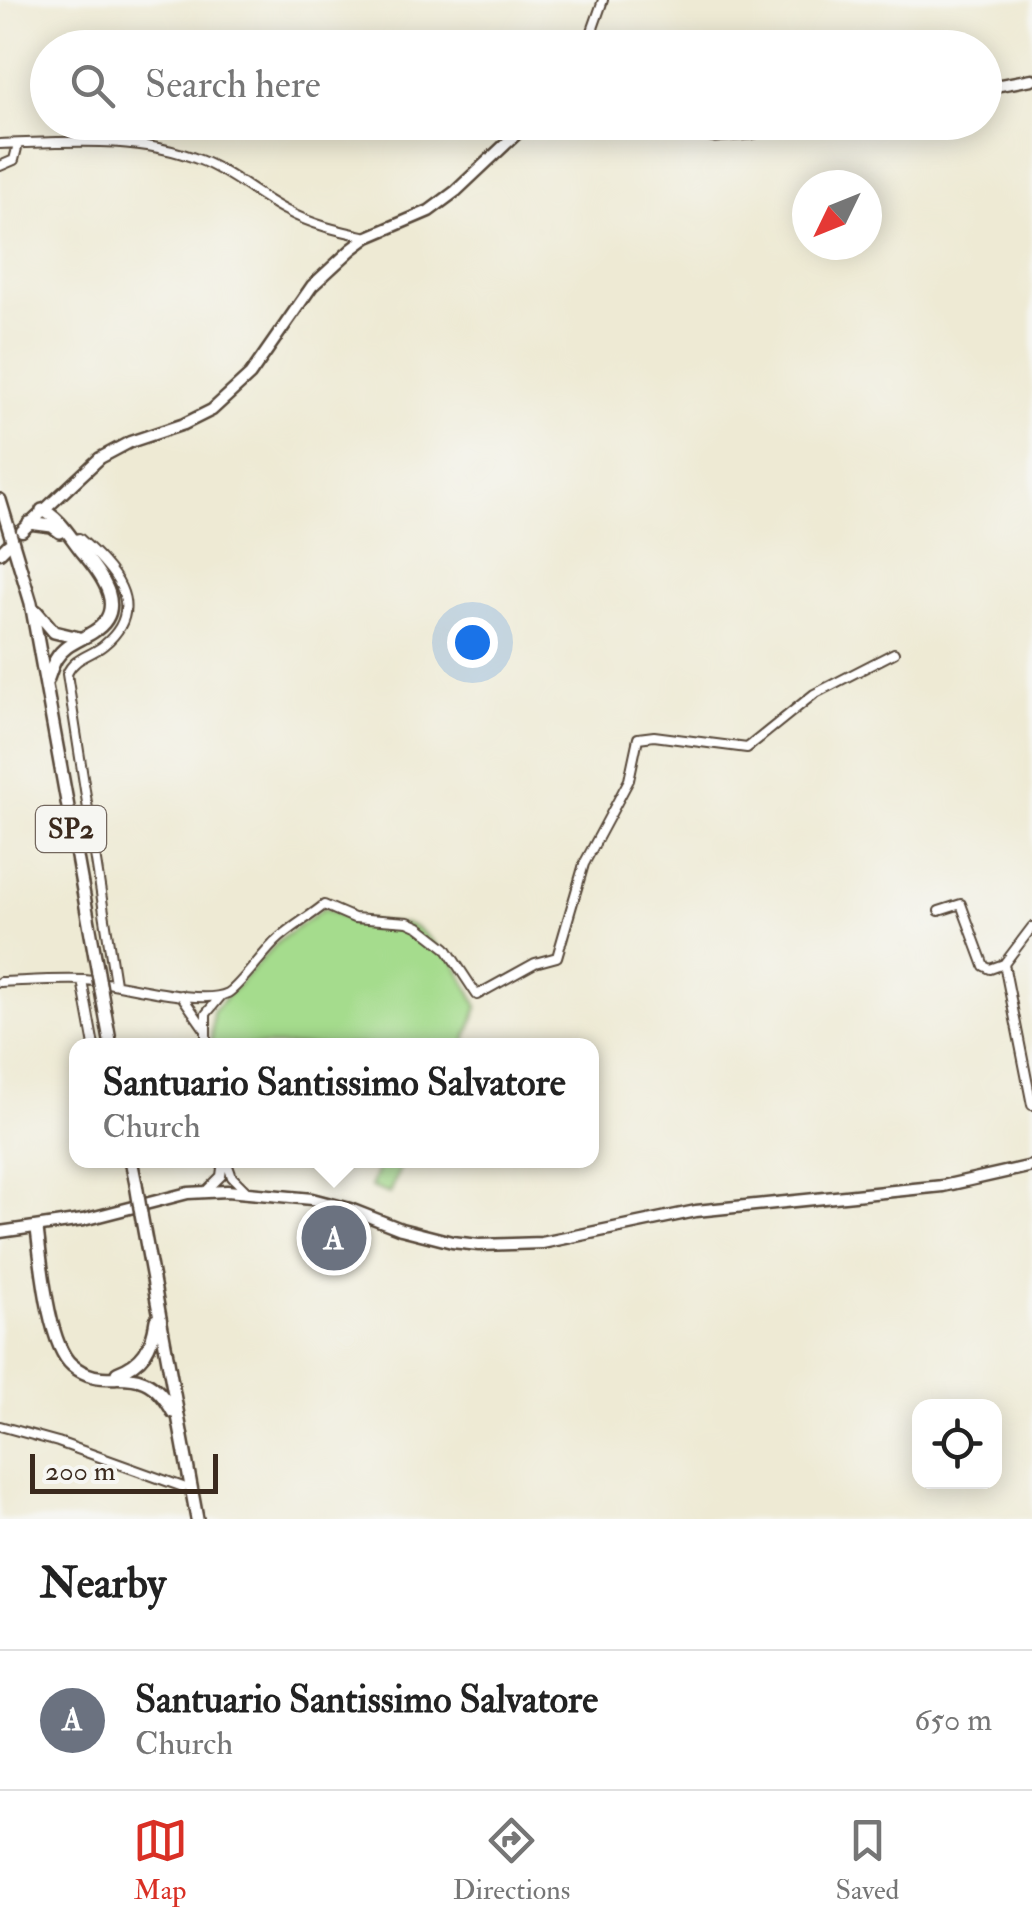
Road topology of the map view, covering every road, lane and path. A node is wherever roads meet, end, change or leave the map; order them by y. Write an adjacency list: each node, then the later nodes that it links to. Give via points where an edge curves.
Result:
1 (603, 0): 2 (street)
2 (592, 30)
3 (1032, 79): 4 (main road)
4 (1002, 85)
5 (510, 140): 9 (main road, via 456,191)
6 (0, 144): 7 (street)
7 (18, 144): 8 (street, via 14,160); 9 (street, via 130,143 174,150 288,212)
8 (0, 166)
9 (368, 238): 10 (main road, via 312,286 250,375 212,410 116,448)
10 (54, 499): 12 (main road); 13 (main road)
11 (0, 500): 16 (main road, SP2)
12 (42, 510): 13 (main road); 14 (main road)
13 (53, 522): 14 (main road); 15 (main road)
14 (25, 527)
15 (72, 540): 17 (main road, via 112,598 102,624); 25 (street, via 79,538 110,566 125,601 115,634 67,674)
16 (30, 603): 17 (main road, via 54,632); 19 (main road, SP2)
17 (79, 638): 19 (main road, via 54,661)
18 (894, 653): 28 (street, via 814,694 747,748 638,738 629,780 584,864 557,957 476,994 446,948 419,927 354,918 324,905)
19 (46, 684): 33 (main road, SP2, bridge)
20 (939, 911): 22 (street, via 961,904 984,966)
21 (1032, 927): 22 (street)
22 (1004, 964): 35 (street)
23 (82, 980): 24 (street); 25 (street); 32 (street)
24 (0, 982)
25 (115, 983): 26 (street)
26 (180, 995): 27 (street); 29 (street)
27 (201, 995): 28 (street); 29 (street); 30 (street)
28 (221, 995): 30 (street)
29 (195, 1011): 31 (street)
30 (206, 1014): 31 (street)
31 (204, 1028): 34 (street)
32 (93, 1038)
33 (110, 1038)
34 (205, 1038)
35 (1032, 1105)
36 (1032, 1166): 44 (main road, via 943,1186 696,1211 558,1242 494,1245 428,1237 312,1199)
37 (133, 1168): 47 (main road, bridge)
38 (223, 1168): 40 (street)
39 (228, 1168): 41 (street)
40 (221, 1176): 42 (street); 43 (street)
41 (232, 1177): 43 (street); 44 (street)
42 (206, 1191): 43 (main road); 45 (main road)
43 (227, 1191): 44 (main road)
44 (247, 1192)
45 (37, 1229): 46 (main road); 48 (main road, via 64,1355 80,1370)
46 (0, 1232)
47 (158, 1304): 48 (main road, via 147,1353); 50 (main road)
48 (108, 1376): 50 (main road, via 156,1387)
49 (0, 1426): 51 (street)
50 (180, 1427): 51 (main road)
51 (189, 1491): 52 (main road)
52 (197, 1519)

